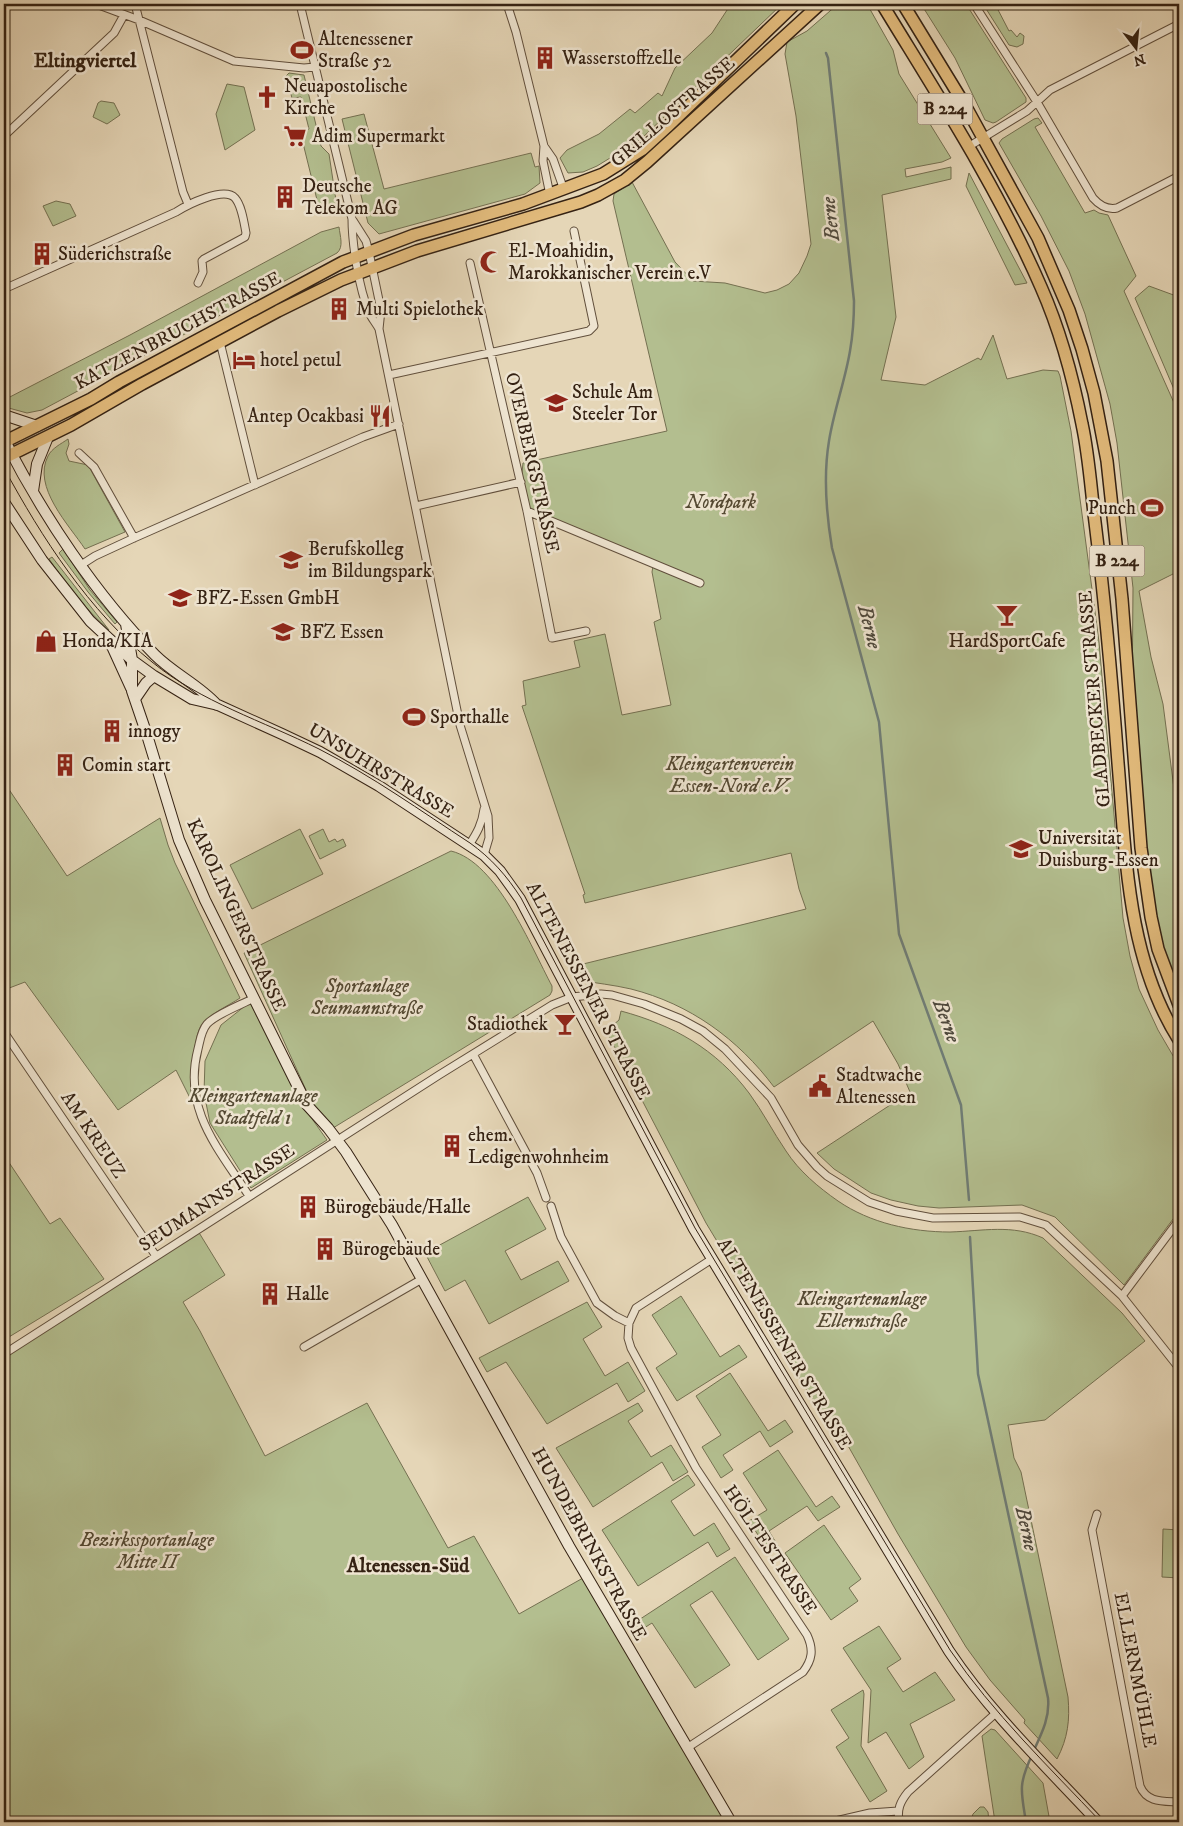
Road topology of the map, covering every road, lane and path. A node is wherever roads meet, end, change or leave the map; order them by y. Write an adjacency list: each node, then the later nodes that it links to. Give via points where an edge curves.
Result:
1 (96, 4): 10 (street)
2 (135, 4): 11 (street)
3 (300, 4): 13 (street)
4 (507, 4): 17 (street)
5 (795, 4): 20 (main road, GRILLOSTRASSE, via 643,148 603,174)
6 (820, 4): 28 (main road, GRILLOSTRASSE, via 625,180 580,202 467,235)
7 (882, 4): 18 (main road, GLADBECKER STRASSE / B 224)
8 (903, 4): 16 (main road, GLADBECKER STRASSE / B 224)
9 (974, 4): 14 (street)
10 (124, 15): 11 (street); 15 (street, via 114,33)
11 (140, 20): 13 (street, via 234,61); 22 (street)
12 (1179, 24): 14 (street, via 1050,90)
13 (315, 67): 23 (street)
14 (1037, 102): 16 (street); 19 (street, via 1100,206 1117,208)
15 (4, 136)
16 (982, 138): 18 (street); 64 (main road, GLADBECKER STRASSE / B 224, via 1054,273 1069,310 1094,393 1107,461 1122,599 1141,848 1158,949)
17 (544, 146): 20 (street); 21 (street, via 543,161)
18 (968, 147): 66 (main road, GLADBECKER STRASSE / B 224, via 1012,224 1043,290 1060,338 1078,408 1088,460 1105,598 1134,918 1149,977)
19 (1179, 176)
20 (564, 190): 21 (main road, GRILLOSTRASSE)
21 (550, 195): 25 (main road, GRILLOSTRASSE, via 414,235)
22 (188, 204): 30 (street, via 230,194 239,205 246,232 245,237 202,261 203,272); 31 (street)
23 (352, 219): 25 (street, via 366,240); 26 (street)
24 (574, 231): 34 (street, via 594,326 592,329)
25 (369, 252): 26 (main road, KATZENBRUCHSTRASSE); 28 (street)
26 (356, 257): 29 (street); 38 (main road, KATZENBRUCHSTRASSE)
27 (470, 263): 34 (street, OVERBERGSTRASSE)
28 (372, 268): 29 (main road, GRILLOSTRASSE); 32 (street, via 381,310)
29 (359, 273): 32 (street, via 369,312); 33 (main road, KATZENBRUCHSTRASSE)
30 (198, 283)
31 (4, 289)
32 (379, 329): 35 (street)
33 (220, 342): 39 (main road, KATZENBRUCHSTRASSE); 44 (street)
34 (490, 353): 35 (street); 43 (street, OVERBERGSTRASSE)
35 (388, 375): 37 (street)
36 (4, 415): 38 (main road)
37 (400, 424): 44 (street); 47 (street)
38 (37, 426): 40 (main road, KATZENBRUCHSTRASSE)
39 (48, 436): 42 (main road, KATZENBRUCHSTRASSE); 45 (main road, via 37,464)
40 (4, 441): 42 (main road, KAROLINGERSTRASSE)
41 (79, 453): 49 (street, via 94,467)
42 (8, 456): 45 (main road, KAROLINGERSTRASSE)
43 (521, 482): 47 (street); 48 (street, OVERBERGSTRASSE)
44 (256, 485): 49 (street)
45 (33, 491): 50 (main road, KAROLINGERSTRASSE)
46 (4, 502): 54 (main road, via 61,585)
47 (416, 506): 59 (street, via 460,725)
48 (527, 511): 51 (street); 53 (street, OVERBERGSTRASSE, via 552,638)
49 (134, 538): 50 (street)
50 (81, 565): 52 (main road, KAROLINGERSTRASSE)
51 (700, 583)
52 (126, 624): 55 (main road, KAROLINGERSTRASSE); 58 (main road, UNSUHRSTRASSE, via 160,660)
53 (586, 631)
54 (110, 641): 55 (main road); 57 (main road)
55 (132, 660): 56 (main road, UNSUHRSTRASSE); 57 (main road, KAROLINGERSTRASSE)
56 (154, 676): 57 (main road); 58 (main road, UNSUHRSTRASSE, via 192,699)
57 (134, 695): 63 (main road, KAROLINGERSTRASSE, via 179,840)
58 (218, 705): 60 (main road, UNSUHRSTRASSE, via 349,768)
59 (484, 804): 60 (street, via 482,822); 61 (street, via 489,838)
60 (469, 845): 61 (main road, ALTENESSENER STRASSE)
61 (484, 855): 62 (main road, ALTENESSENER STRASSE, via 511,885)
62 (572, 996): 67 (street, SEUMANNSTRASSE); 74 (main road, ALTENESSENER STRASSE); 76 (street, via 602,994 626,998 703,1031 725,1049 771,1098 788,1131 817,1167 869,1202 933,1218 1020,1217 1046,1225)
63 (254, 998): 68 (main road, KAROLINGERSTRASSE, via 307,1105); 69 (street, via 208,1023 202,1032 194,1072 195,1094 204,1125)
64 (1179, 1005)
65 (4, 1032): 73 (street, AM KREUZ)
66 (1179, 1040)
67 (473, 1054): 68 (street, SEUMANNSTRASSE); 70 (street, via 537,1173)
68 (338, 1140): 69 (street, SEUMANNSTRASSE); 75 (main road, HUNDEBRINKSTRASSE)
69 (249, 1196): 73 (street, SEUMANNSTRASSE)
70 (546, 1198)
71 (550, 1206): 77 (street, via 561,1236 597,1303)
72 (1179, 1220): 76 (street)
73 (156, 1256): 79 (street, SEUMANNSTRASSE)
74 (712, 1259): 77 (street, via 643,1302); 82 (main road, ALTENESSENER STRASSE, via 949,1651)
75 (422, 1279): 78 (street); 83 (main road, HUNDEBRINKSTRASSE, via 574,1554)
76 (1122, 1296): 80 (street)
77 (629, 1323): 83 (street, HÖLTESTRASSE, via 631,1348 683,1446 807,1635 812,1651 803,1672)
78 (304, 1347)
79 (4, 1354)
80 (1179, 1368)
81 (1097, 1514): 84 (street, ELLERNMÜHLE, via 1092,1530 1140,1786 1155,1801)
82 (996, 1713): 85 (street, via 908,1792); 89 (main road, ALTENESSENER STRASSE)
83 (687, 1748): 86 (main road, HUNDEBRINKSTRASSE)
84 (1179, 1802)
85 (898, 1811): 87 (street, via 870,1813); 88 (street)
86 (731, 1822)
87 (831, 1822)
88 (899, 1822)
89 (1098, 1822)

